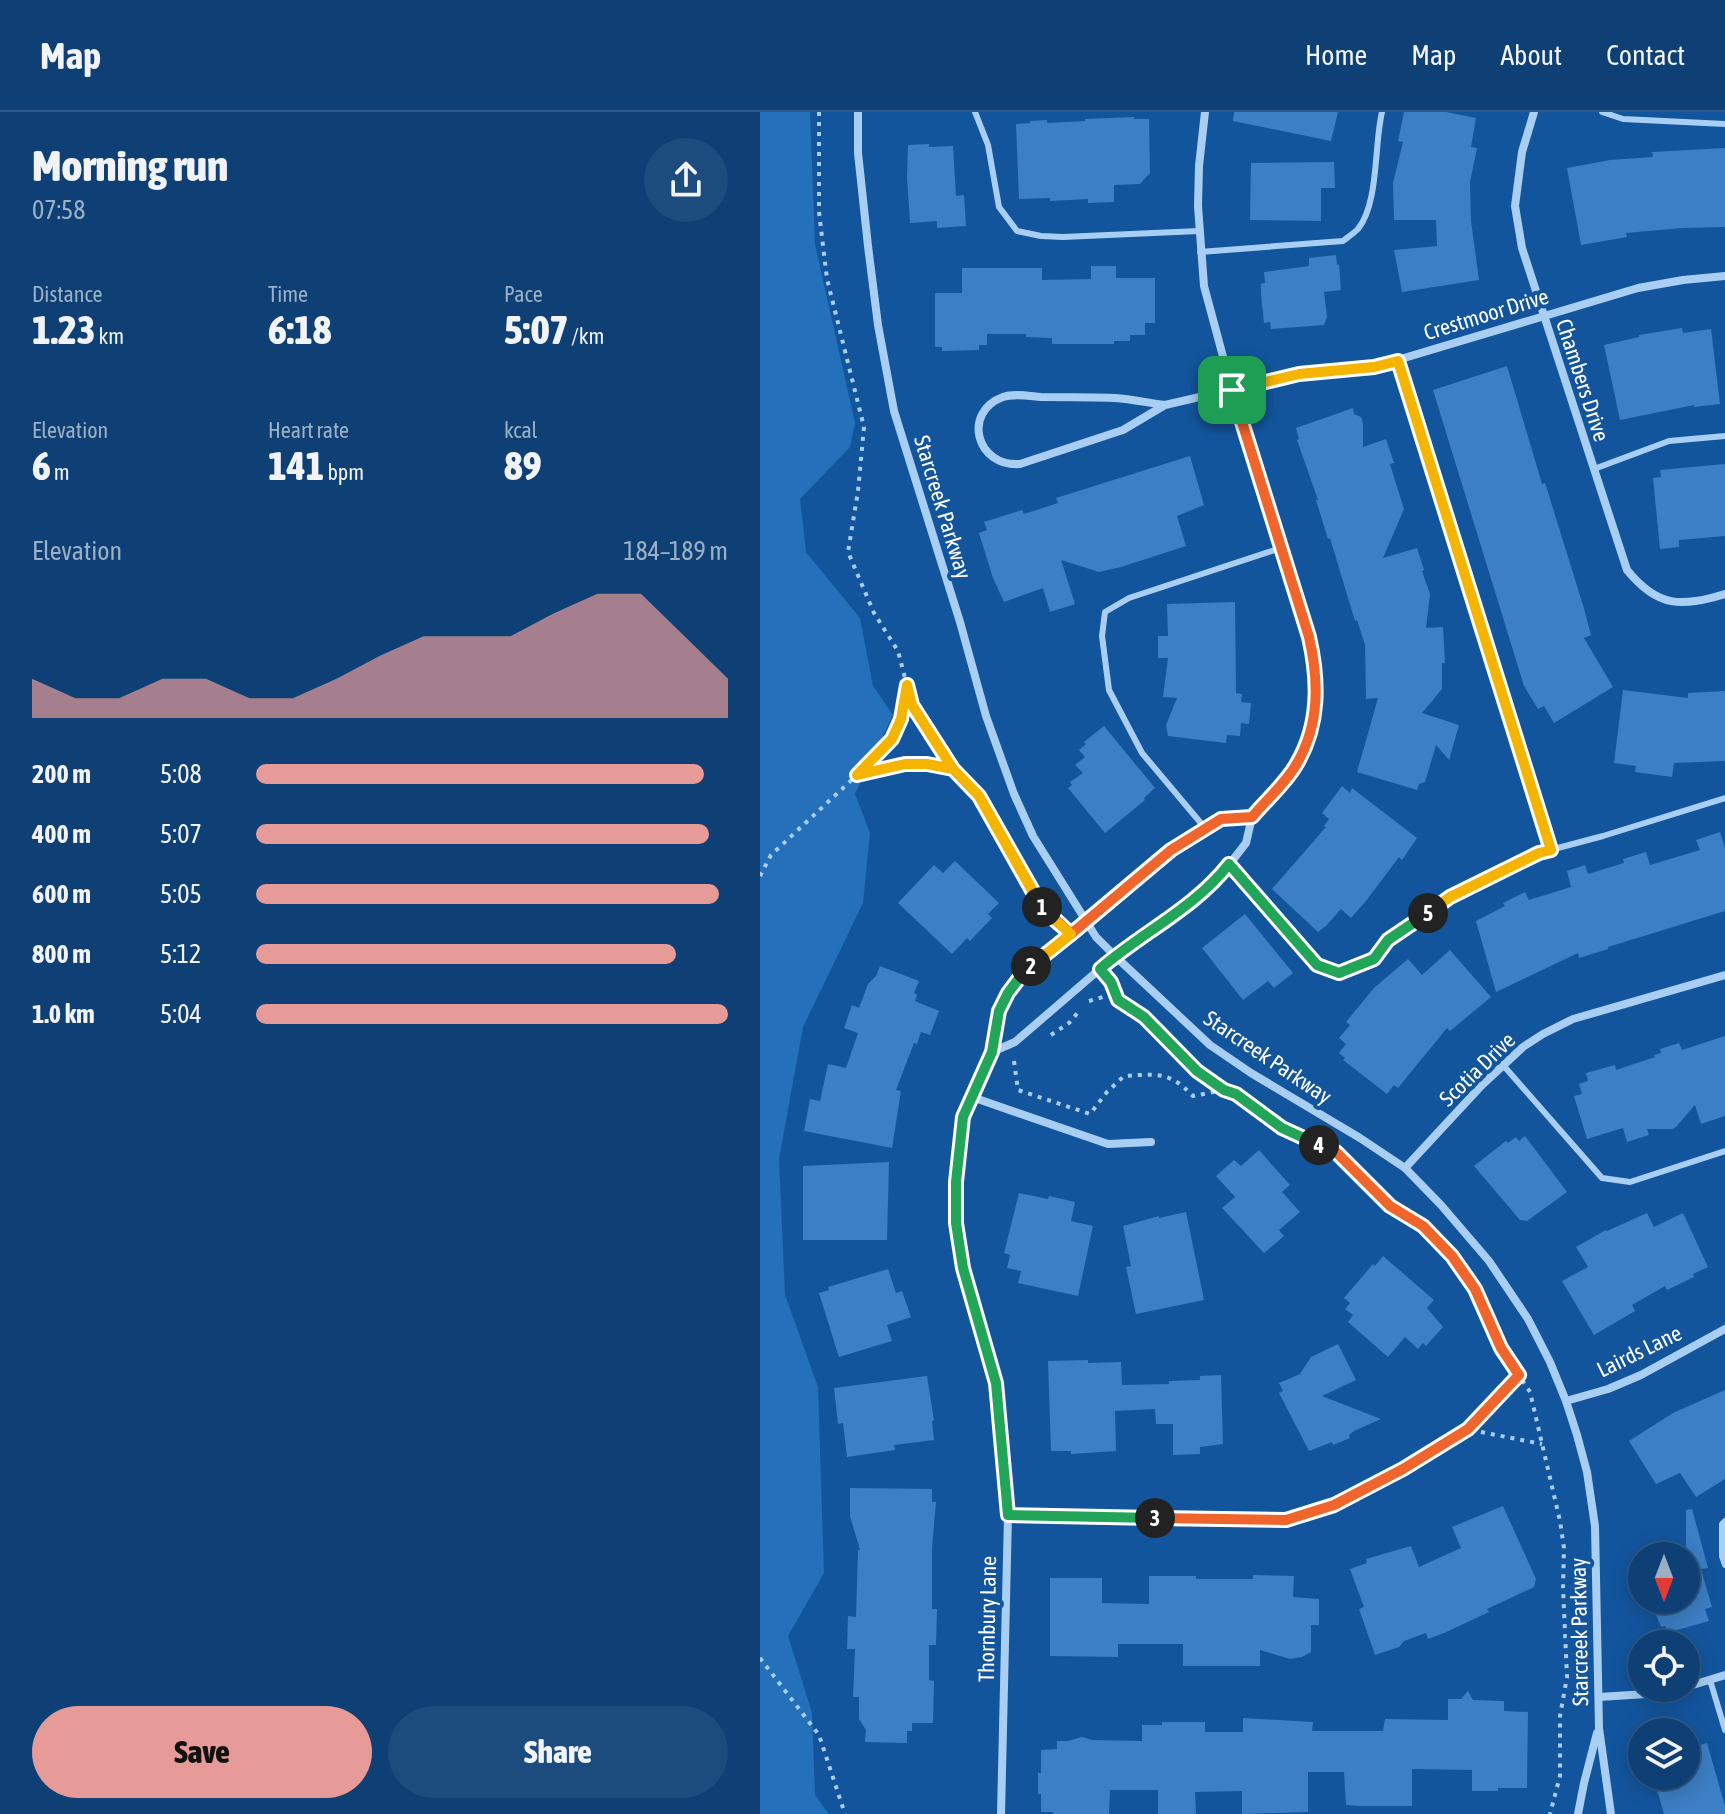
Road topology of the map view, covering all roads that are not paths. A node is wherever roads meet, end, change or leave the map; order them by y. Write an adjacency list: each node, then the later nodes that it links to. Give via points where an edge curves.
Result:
1 (858, 112): 24 (street, Starcreek Parkway, via 868,246 894,411 1001,760 1033,836)
2 (975, 112): 8 (lane, via 988,145 999,207 1017,231 1063,237)
3 (1205, 112): 8 (street)
4 (1382, 112): 9 (lane, via 1372,194 1359,228 1343,241)
5 (1534, 112): 11 (street, Chambers Drive, via 1515,206)
6 (1602, 112): 7 (lane, via 1623,119)
7 (1725, 124)
8 (1199, 231): 9 (street)
9 (1200, 252): 13 (street)
10 (1725, 276): 11 (street, Crestmoor Drive, via 1638,288)
11 (1542, 315): 12 (street, Crestmoor Drive); 16 (street, Chambers Drive)
12 (1398, 361): 13 (street, Crestmoor Drive, via 1299,374); 22 (lane)
13 (1232, 390): 14 (street, Crestmoor Drive); 17 (street)
14 (1165, 405): 14 (street, Crestmoor Drive, via 1118,398 1007,396 983,412 980,441 998,461 1020,464 1123,430)
15 (1725, 436): 16 (lane, via 1669,441)
16 (1594, 469): 18 (street, Chambers Drive, via 1627,570 1640,586 1677,603)
17 (1281, 548): 20 (street, via 1309,637 1317,691 1306,746); 21 (lane, via 1129,598 1105,612 1102,636 1109,690 1142,753)
18 (1725, 594)
19 (1725, 798): 22 (lane)
20 (1252, 817): 21 (street, Thornbury Lane, via 1221,819); 23 (street, via 1246,843)
21 (1205, 828): 24 (street, Thornbury Lane)
22 (1551, 850): 23 (lane, via 1450,897 1388,940 1374,959 1339,973 1317,965)
23 (1229, 864): 25 (street, via 1194,899)
24 (1086, 920): 25 (street, Starcreek Parkway); 27 (street, Thornbury Lane, via 1023,973 1008,993)
25 (1115, 956): 27 (street, via 1015,1042); 32 (street, Starcreek Parkway, via 1210,1045)
26 (1725, 975): 28 (street, Scotia Drive, via 1573,1019 1523,1047)
27 (992, 1052): 29 (street, Thornbury Lane)
28 (1503, 1065): 31 (lane, via 1602,1178 1630,1182); 32 (street, Scotia Drive)
29 (972, 1097): 30 (street, via 1108,1144); 36 (street, Thornbury Lane, via 963,1117 956,1223 963,1268 996,1383)
30 (1151, 1142)
31 (1725, 1151)
32 (1405, 1168): 34 (street, Starcreek Parkway, via 1489,1261 1528,1319)
33 (1725, 1329): 34 (street, Lairds Lane, via 1641,1375)
34 (1566, 1401): 43 (street, Starcreek Parkway, via 1587,1472 1595,1526)
35 (1468, 1429): 36 (street, via 1334,1505 1286,1520)
36 (1008, 1515): 46 (street, Thornbury Lane)
37 (1725, 1521): 38 (lane)
38 (1725, 1565)
39 (1725, 1675): 40 (street)
40 (1710, 1680): 41 (street); 45 (lane)
41 (1700, 1683)
42 (1628, 1695): 43 (street)
43 (1599, 1697): 44 (street, Starcreek Parkway)
44 (1599, 1728): 47 (street, Starcreek Parkway); 48 (street, Starcreek Parkway)
45 (1725, 1730)
46 (1001, 1814)
47 (1578, 1814)
48 (1611, 1814)

